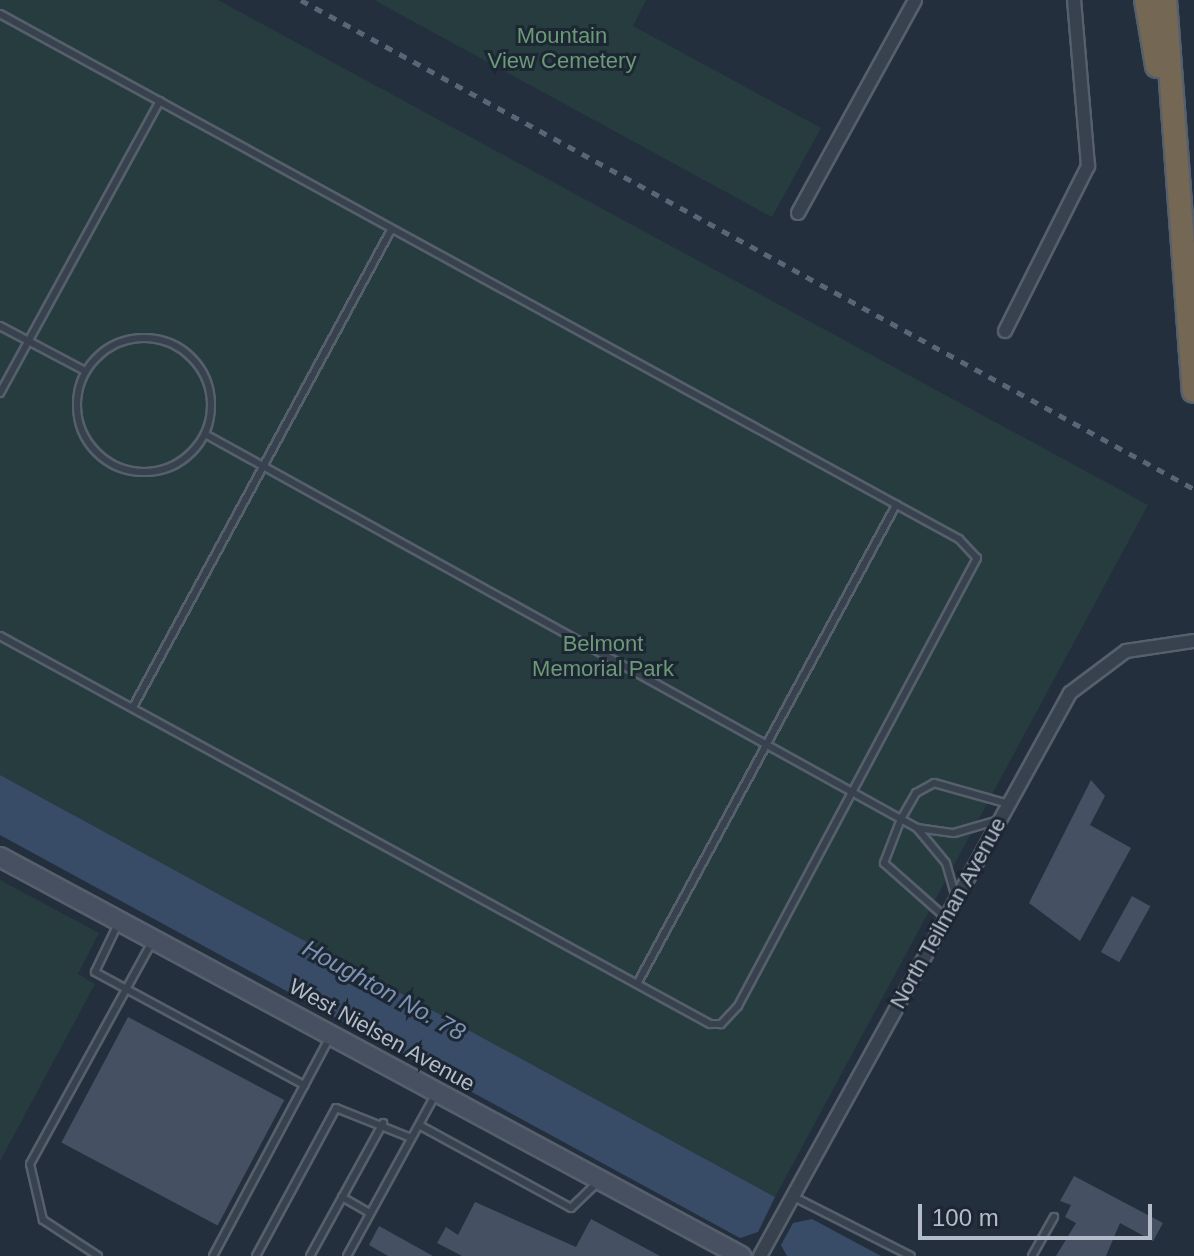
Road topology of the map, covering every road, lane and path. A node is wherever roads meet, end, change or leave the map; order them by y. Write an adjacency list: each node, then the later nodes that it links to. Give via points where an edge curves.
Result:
1 (915, 0): 8 (street)
2 (1074, 0): 11 (street, via 1088,166)
3 (1146, 0): 7 (highway)
4 (1165, 0): 7 (highway)
5 (0, 14): 6 (lane)
6 (160, 101): 9 (lane); 12 (lane)
7 (1178, 175): 14 (highway)
8 (798, 213)
9 (391, 230): 17 (lane); 18 (lane)
10 (0, 326): 12 (lane)
11 (1005, 331)
12 (29, 341): 13 (lane); 15 (lane)
13 (85, 371): 16 (lane, via 116,343 169,342 207,380); 16 (lane, via 78,419 110,463 164,469)
14 (1194, 391)
15 (0, 393)
16 (205, 434): 17 (lane)
17 (262, 468): 21 (lane); 22 (lane)
18 (896, 505): 22 (lane); 23 (lane, via 972,548 976,569)
19 (0, 636): 21 (lane)
20 (1194, 641): 24 (street, North Teilman Avenue, via 1126,651 1082,679)
21 (133, 707): 33 (lane)
22 (767, 745): 23 (lane); 33 (lane)
23 (854, 793): 25 (lane); 33 (lane, via 731,1017 710,1024)
24 (1008, 804): 25 (lane, via 934,783 916,793); 26 (street, North Teilman Avenue)
25 (901, 819): 27 (lane); 30 (lane, via 884,863)
26 (999, 820): 27 (lane, via 954,833); 29 (street, North Teilman Avenue)
27 (917, 828): 29 (lane, via 946,863)
28 (0, 857): 31 (street, West Nielsen Avenue)
29 (956, 898): 30 (street, North Teilman Avenue)
30 (946, 918): 42 (street, North Teilman Avenue)
31 (120, 921): 32 (street, West Nielsen Avenue); 34 (lane, via 94,968)
32 (154, 939): 34 (lane); 35 (street, West Nielsen Avenue)
33 (637, 984)
34 (126, 989): 36 (lane); 46 (lane, via 30,1164 43,1220)
35 (331, 1035): 36 (lane); 37 (street, West Nielsen Avenue)
36 (304, 1085): 47 (lane)
37 (437, 1092): 39 (lane); 41 (street, West Nielsen Avenue)
38 (383, 1123): 40 (lane); 43 (lane); 48 (lane, via 336,1108)
39 (419, 1125): 40 (lane); 41 (lane, via 571,1208)
40 (411, 1138): 44 (lane)
41 (599, 1180): 51 (street, West Nielsen Avenue)
42 (792, 1196): 52 (street, North Teilman Avenue); 53 (lane)
43 (342, 1197): 44 (lane); 49 (lane)
44 (370, 1213): 50 (lane)
45 (1054, 1217): 54 (lane)
46 (98, 1256)
47 (213, 1256)
48 (256, 1256)
49 (310, 1256)
50 (347, 1256)
51 (741, 1256)
52 (760, 1256)
53 (911, 1256)
54 (1032, 1256)

